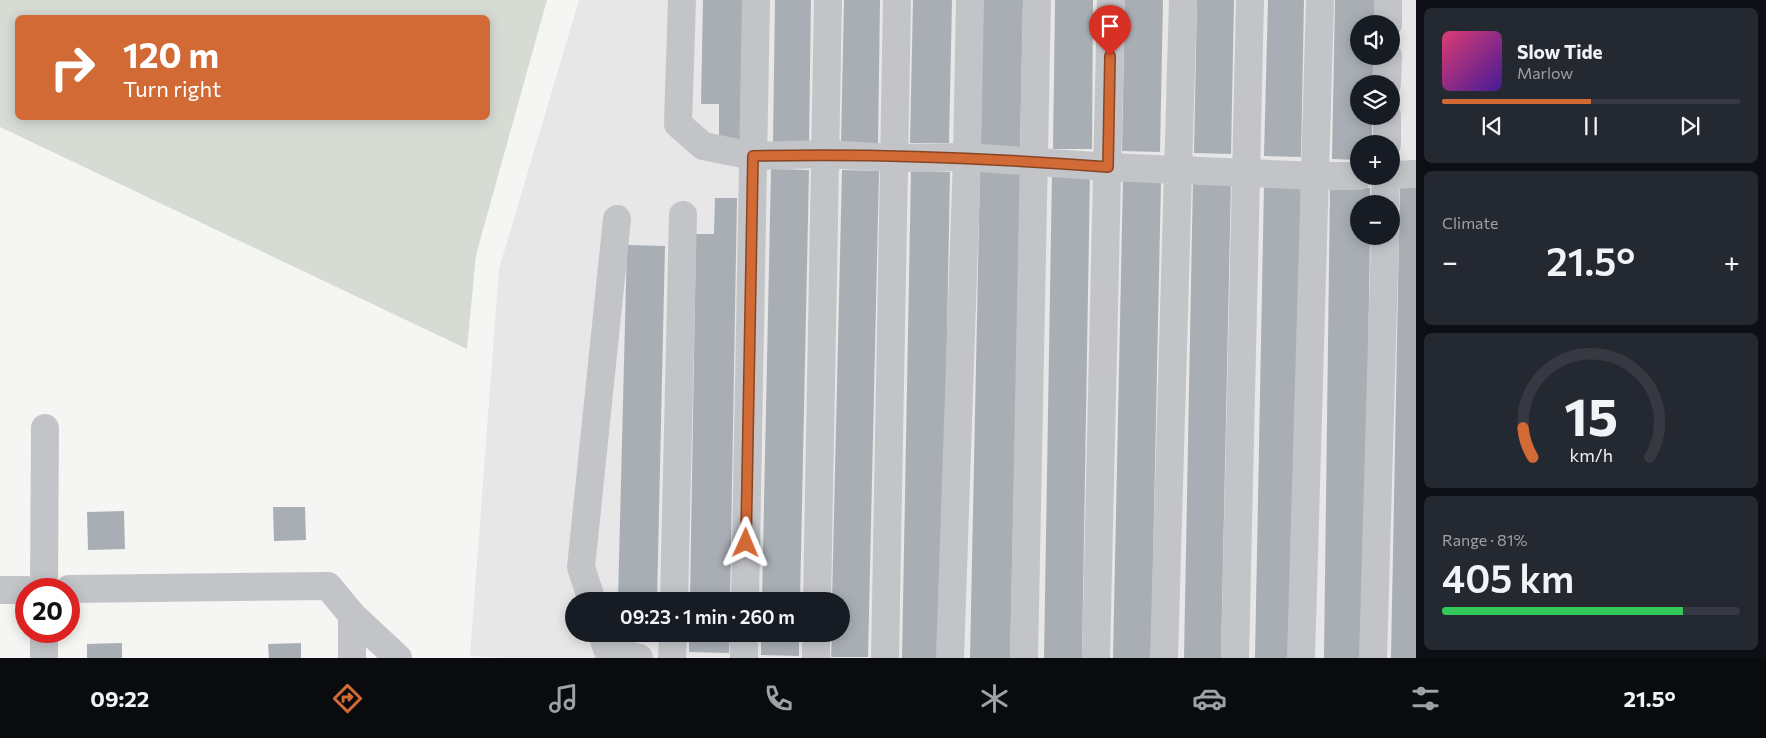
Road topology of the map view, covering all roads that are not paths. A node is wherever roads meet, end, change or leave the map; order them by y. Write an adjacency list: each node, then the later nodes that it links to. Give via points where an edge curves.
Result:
1 (682, 0): 14 (street, via 678,124 703,146)
2 (756, 0): 14 (street)
3 (828, 0): 13 (street)
4 (897, 0): 16 (street)
5 (970, 0): 15 (street)
6 (1037, 0): 17 (street)
7 (1111, 0): 18 (street)
8 (1182, 0): 19 (street)
9 (1250, 0): 20 (street)
10 (1320, 0): 23 (street)
11 (1388, 0): 12 (street)
12 (1388, 15)
13 (824, 154): 14 (street); 16 (street); 36 (street)
14 (753, 156): 35 (street)
15 (967, 157): 16 (street); 17 (street); 51 (street)
16 (894, 158): 50 (street)
17 (1033, 161): 18 (street); 52 (street)
18 (1108, 167): 19 (street); 53 (street)
19 (1177, 169): 20 (street); 54 (street)
20 (1246, 171): 23 (street); 55 (street)
21 (1416, 174): 22 (street)
22 (1400, 175)
23 (1317, 176): 24 (street); 56 (street)
24 (1350, 176)
25 (683, 215): 34 (street)
26 (618, 219): 33 (street, via 581,567)
27 (1384, 245): 57 (street)
28 (46, 428): 29 (street)
29 (44, 578)
30 (80, 589): 37 (street, via 328,586)
31 (0, 590): 32 (street)
32 (15, 590)
33 (589, 592)
34 (674, 592)
35 (745, 592)
36 (816, 592)
37 (352, 615): 44 (street); 45 (street)
38 (605, 642): 46 (street, via 607,649)
39 (673, 642): 47 (street)
40 (744, 642): 48 (street)
41 (816, 642): 49 (street)
42 (44, 643): 43 (street)
43 (44, 658)
44 (352, 658)
45 (398, 658)
46 (639, 658)
47 (672, 658)
48 (744, 658)
49 (816, 658)
50 (885, 658)
51 (950, 658)
52 (1024, 658)
53 (1096, 658)
54 (1164, 658)
55 (1235, 658)
56 (1301, 658)
57 (1372, 658)

